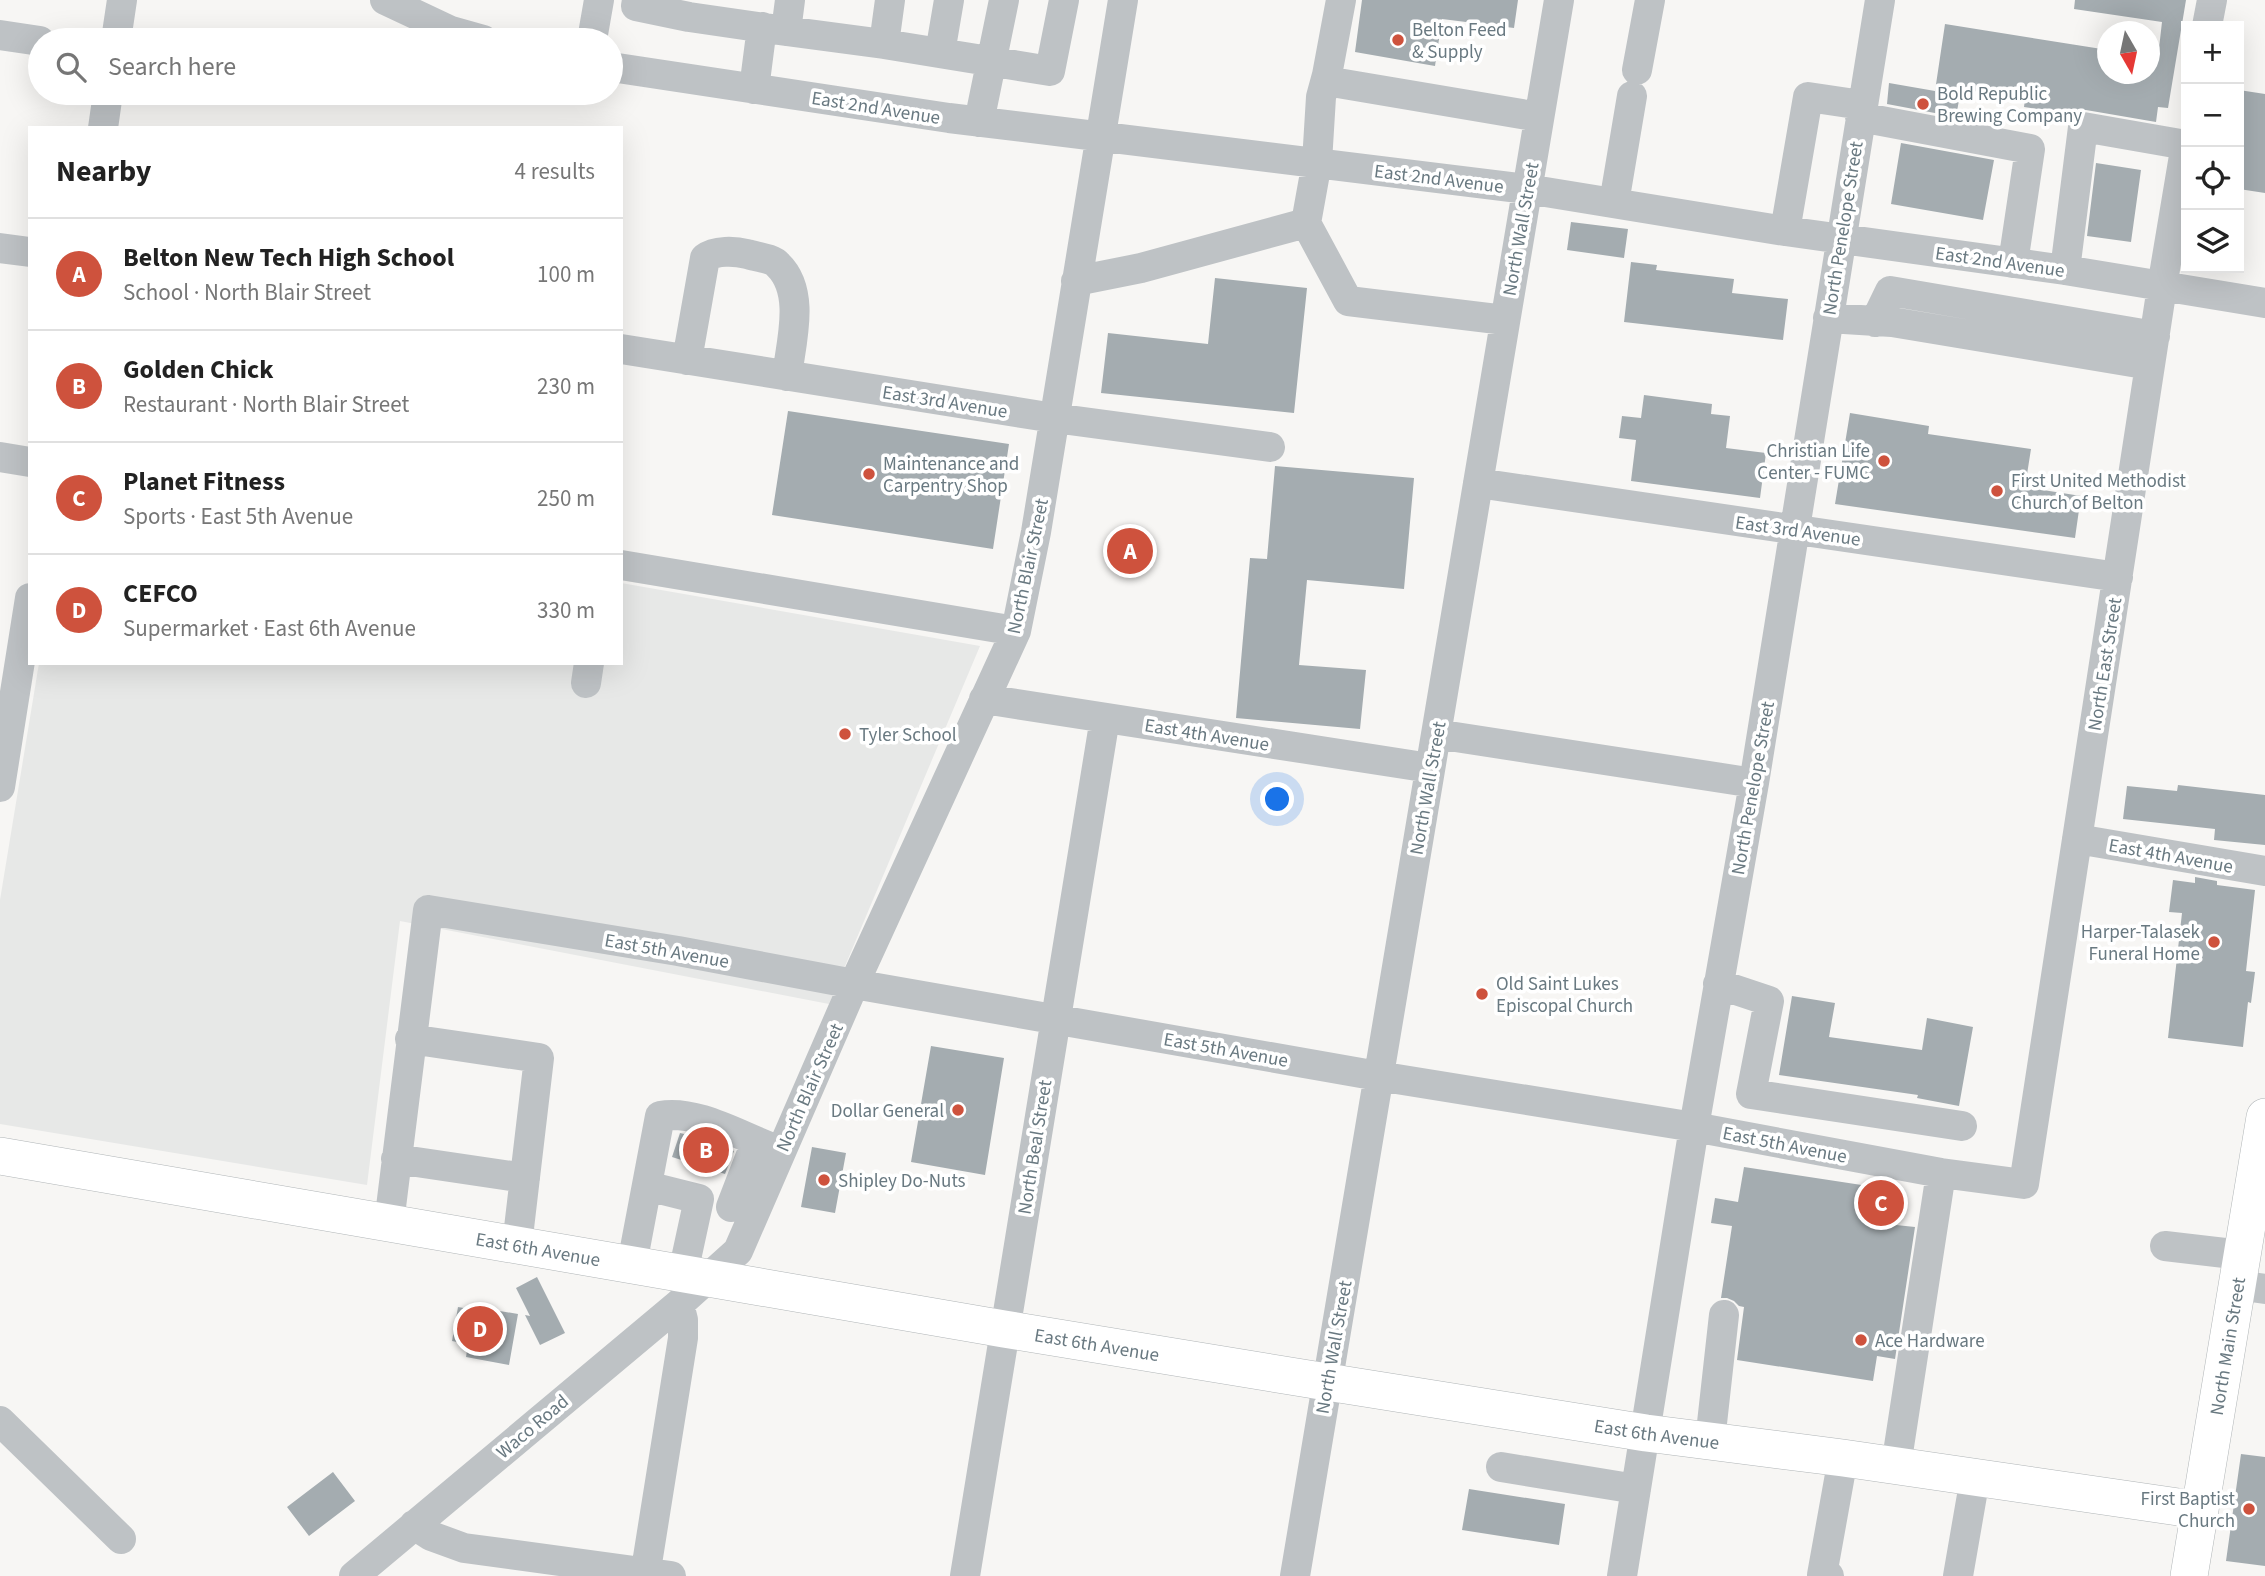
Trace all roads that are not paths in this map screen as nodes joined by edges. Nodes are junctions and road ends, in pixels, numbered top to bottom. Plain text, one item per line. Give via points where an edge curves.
1 (122, 0) edge
2 (385, 0) edge
3 (598, 0) edge
4 (637, 0) edge
5 (790, 0) edge
6 (890, 0) edge
7 (949, 0) edge
8 (1004, 0) edge
9 (1064, 0) edge
10 (1123, 0) edge
11 (1341, 0) edge
12 (1559, 0) edge
13 (1650, 0) edge
14 (2212, 0) edge
15 (1872, 1) edge
16 (2208, 21) edge
17 (118, 28) edge
18 (446, 28) edge
19 (594, 28) edge
20 (774, 29) junction
21 (0, 35) edge
22 (28, 39) edge
23 (884, 44) junction
24 (940, 53) junction
25 (992, 61) junction
26 (623, 69) edge
27 (1326, 81) junction
28 (754, 89) junction
29 (106, 105) edge
30 (1861, 111) junction
31 (1539, 117) junction
32 (979, 122) junction
33 (103, 126) edge
34 (1100, 135) junction
35 (2181, 144) edge
36 (2186, 147) edge
37 (1317, 162) junction
38 (1527, 189) junction
39 (1614, 203) junction
40 (1306, 223) junction
41 (1785, 231) junction
42 (1841, 239) junction
43 (0, 248) edge
44 (28, 252) edge
45 (2013, 263) junction
46 (2065, 270) junction
47 (1076, 281) junction
48 (2162, 287) junction
49 (2265, 303) edge
50 (1828, 317) junction
51 (1505, 320) junction
52 (1875, 322) junction
53 (2155, 335) junction
54 (623, 349) edge
55 (687, 360) junction
56 (2150, 365) junction
57 (787, 376) junction
58 (1054, 418) junction
59 (1270, 447) dead end
60 (0, 457) edge
61 (28, 462) edge
62 (1478, 483) junction
63 (1794, 530) junction
64 (623, 565) edge
65 (2118, 577) junction
66 (28, 611) edge
67 (1016, 631) junction
68 (984, 699) junction
69 (1105, 718) junction
70 (1436, 734) junction
71 (1430, 768) junction
72 (1754, 783) junction
73 (0, 787) edge
74 (2077, 839) junction
75 (2265, 871) edge
76 (854, 984) junction
77 (1718, 985) junction
78 (1055, 1019) junction
79 (410, 1039) junction
80 (1378, 1076) junction
81 (1847, 1109) junction
82 (2265, 1117) edge
83 (1962, 1126) dead end
84 (1694, 1127) junction
85 (768, 1147) junction
86 (1840, 1155) junction
87 (0, 1156) edge
88 (396, 1159) junction
89 (1941, 1173) junction
90 (525, 1178) junction
91 (2024, 1184) joint
92 (647, 1186) junction
93 (699, 1199) junction
94 (743, 1209) junction
95 (389, 1223) junction
96 (517, 1245) junction
97 (2165, 1246) dead end
98 (632, 1264) junction
99 (2248, 1276) edge
100 (690, 1285) junction
101 (1724, 1315) dead end
102 (1004, 1329) junction
103 (1327, 1382) junction
104 (0, 1421) edge
105 (1646, 1433) junction
106 (1710, 1441) junction
107 (1843, 1458) junction
108 (1896, 1466) junction
109 (1502, 1467) dead end
110 (1975, 1478) junction
111 (1636, 1489) junction
112 (2199, 1510) junction
113 (414, 1524) junction
114 (121, 1539) dead end
115 (654, 1575) edge
116 (354, 1576) edge
117 (965, 1576) edge
118 (1295, 1576) edge
119 (1622, 1576) edge
120 (1829, 1576) edge
121 (1958, 1576) edge
122 (2189, 1576) edge

1 - 17 street
2 - 18 street
3 - 19 street
4 - 20 street via 636,6
5 - 20 street
6 - 23 street
7 - 24 street
8 - 25 street
9 - 25 street via 1050,71
10 - 34 street, North Blair Street
11 - 27 street
12 - 31 street, North Wall Street
13 - 39 street
14 - 16 street
15 - 30 street, North Penelope Street
20 - 23 street
20 - 28 street
21 - 22 street
23 - 24 street
24 - 25 street
25 - 32 street
26 - 28 street, East 2nd Avenue
27 - 31 street
27 - 37 street
28 - 32 street, East 2nd Avenue
29 - 33 street
30 - 41 street via 1808,97
30 - 42 street, North Penelope Street
30 - 45 street via 2030,149
31 - 38 street, North Wall Street
32 - 34 street, East 2nd Avenue
34 - 37 street, East 2nd Avenue
34 - 47 street, North Blair Street
35 - 46 street via 2083,127
36 - 48 street, North East Street
37 - 38 street, East 2nd Avenue
37 - 40 street
38 - 39 street, East 2nd Avenue
38 - 51 street, North Wall Street
39 - 41 street, East 2nd Avenue
40 - 47 street
40 - 51 street via 1348,301
41 - 42 street, East 2nd Avenue
42 - 45 street, East 2nd Avenue
42 - 50 street, North Penelope Street
43 - 44 street
45 - 46 street, East 2nd Avenue
46 - 48 street, East 2nd Avenue
47 - 58 street, North Blair Street
48 - 49 street, East 2nd Avenue
48 - 53 street, North East Street
50 - 52 street
50 - 63 street, North Penelope Street
51 - 62 street, North Wall Street
52 - 53 street via 1890,291
52 - 56 street
53 - 56 street, North East Street
54 - 55 street, East 3rd Avenue
55 - 57 street, East 3rd Avenue
55 - 57 street via 705,258 711,253 740,252 776,263 791,282 794,306
56 - 65 street, North East Street
57 - 58 street, East 3rd Avenue
58 - 59 street, East 3rd Avenue
58 - 67 street, North Blair Street
60 - 61 street
62 - 63 street, East 3rd Avenue
62 - 70 street, North Wall Street
63 - 65 street, East 3rd Avenue
63 - 72 street, North Penelope Street
64 - 67 street
65 - 74 street, North East Street
66 - 73 street
67 - 68 street, North Blair Street
68 - 69 street, East 4th Avenue
68 - 76 street, North Blair Street
69 - 71 street, East 4th Avenue
69 - 78 street, North Beal Street
70 - 71 street, North Wall Street
70 - 72 street
71 - 80 street, North Wall Street
72 - 77 street, North Penelope Street
74 - 75 street, East 4th Avenue
74 - 91 street, North East Street
76 - 78 street, East 5th Avenue
76 - 79 street, East 5th Avenue via 428,910
76 - 85 street, North Blair Street
77 - 81 street via 1769,1001 1751,1094
77 - 84 street, North Penelope Street
78 - 80 street, East 5th Avenue
78 - 102 street, North Beal Street
79 - 88 street
79 - 90 street via 539,1058
80 - 84 street, East 5th Avenue
80 - 103 street, North Wall Street
81 - 83 street
81 - 86 street
82 - 99 main road, North Main Street
84 - 86 street, East 5th Avenue
84 - 105 street, North Penelope Street
85 - 92 street via 739,1133 672,1114 660,1115
85 - 94 street, North Blair Street
86 - 89 street, East 5th Avenue
87 - 95 main road, East 6th Avenue
88 - 90 street
88 - 95 street
89 - 91 street, East 5th Avenue
89 - 108 street
90 - 96 street
92 - 93 street
92 - 98 street
93 - 94 street
93 - 100 street
94 - 100 street, North Blair Street via 738,1251
95 - 96 main road, East 6th Avenue
96 - 98 main road, East 6th Avenue
97 - 99 street
98 - 100 main road, East 6th Avenue
99 - 112 main road, North Main Street
100 - 102 main road, East 6th Avenue
100 - 113 street, Waco Road
100 - 115 street
101 - 106 street
102 - 103 main road, East 6th Avenue
102 - 117 street, North Beal Street
103 - 105 main road, East 6th Avenue
103 - 118 street, North Wall Street
104 - 114 street
105 - 106 main road, East 6th Avenue
105 - 111 street, North Penelope Street
106 - 107 main road, East 6th Avenue
107 - 108 main road, East 6th Avenue
107 - 120 street via 1822,1575
108 - 110 main road, East 6th Avenue
109 - 111 street
110 - 112 main road, East 6th Avenue
110 - 121 street
111 - 119 street, North Penelope Street
112 - 122 main road, North Main Street
113 - 115 street via 464,1548
113 - 116 street, Waco Road

